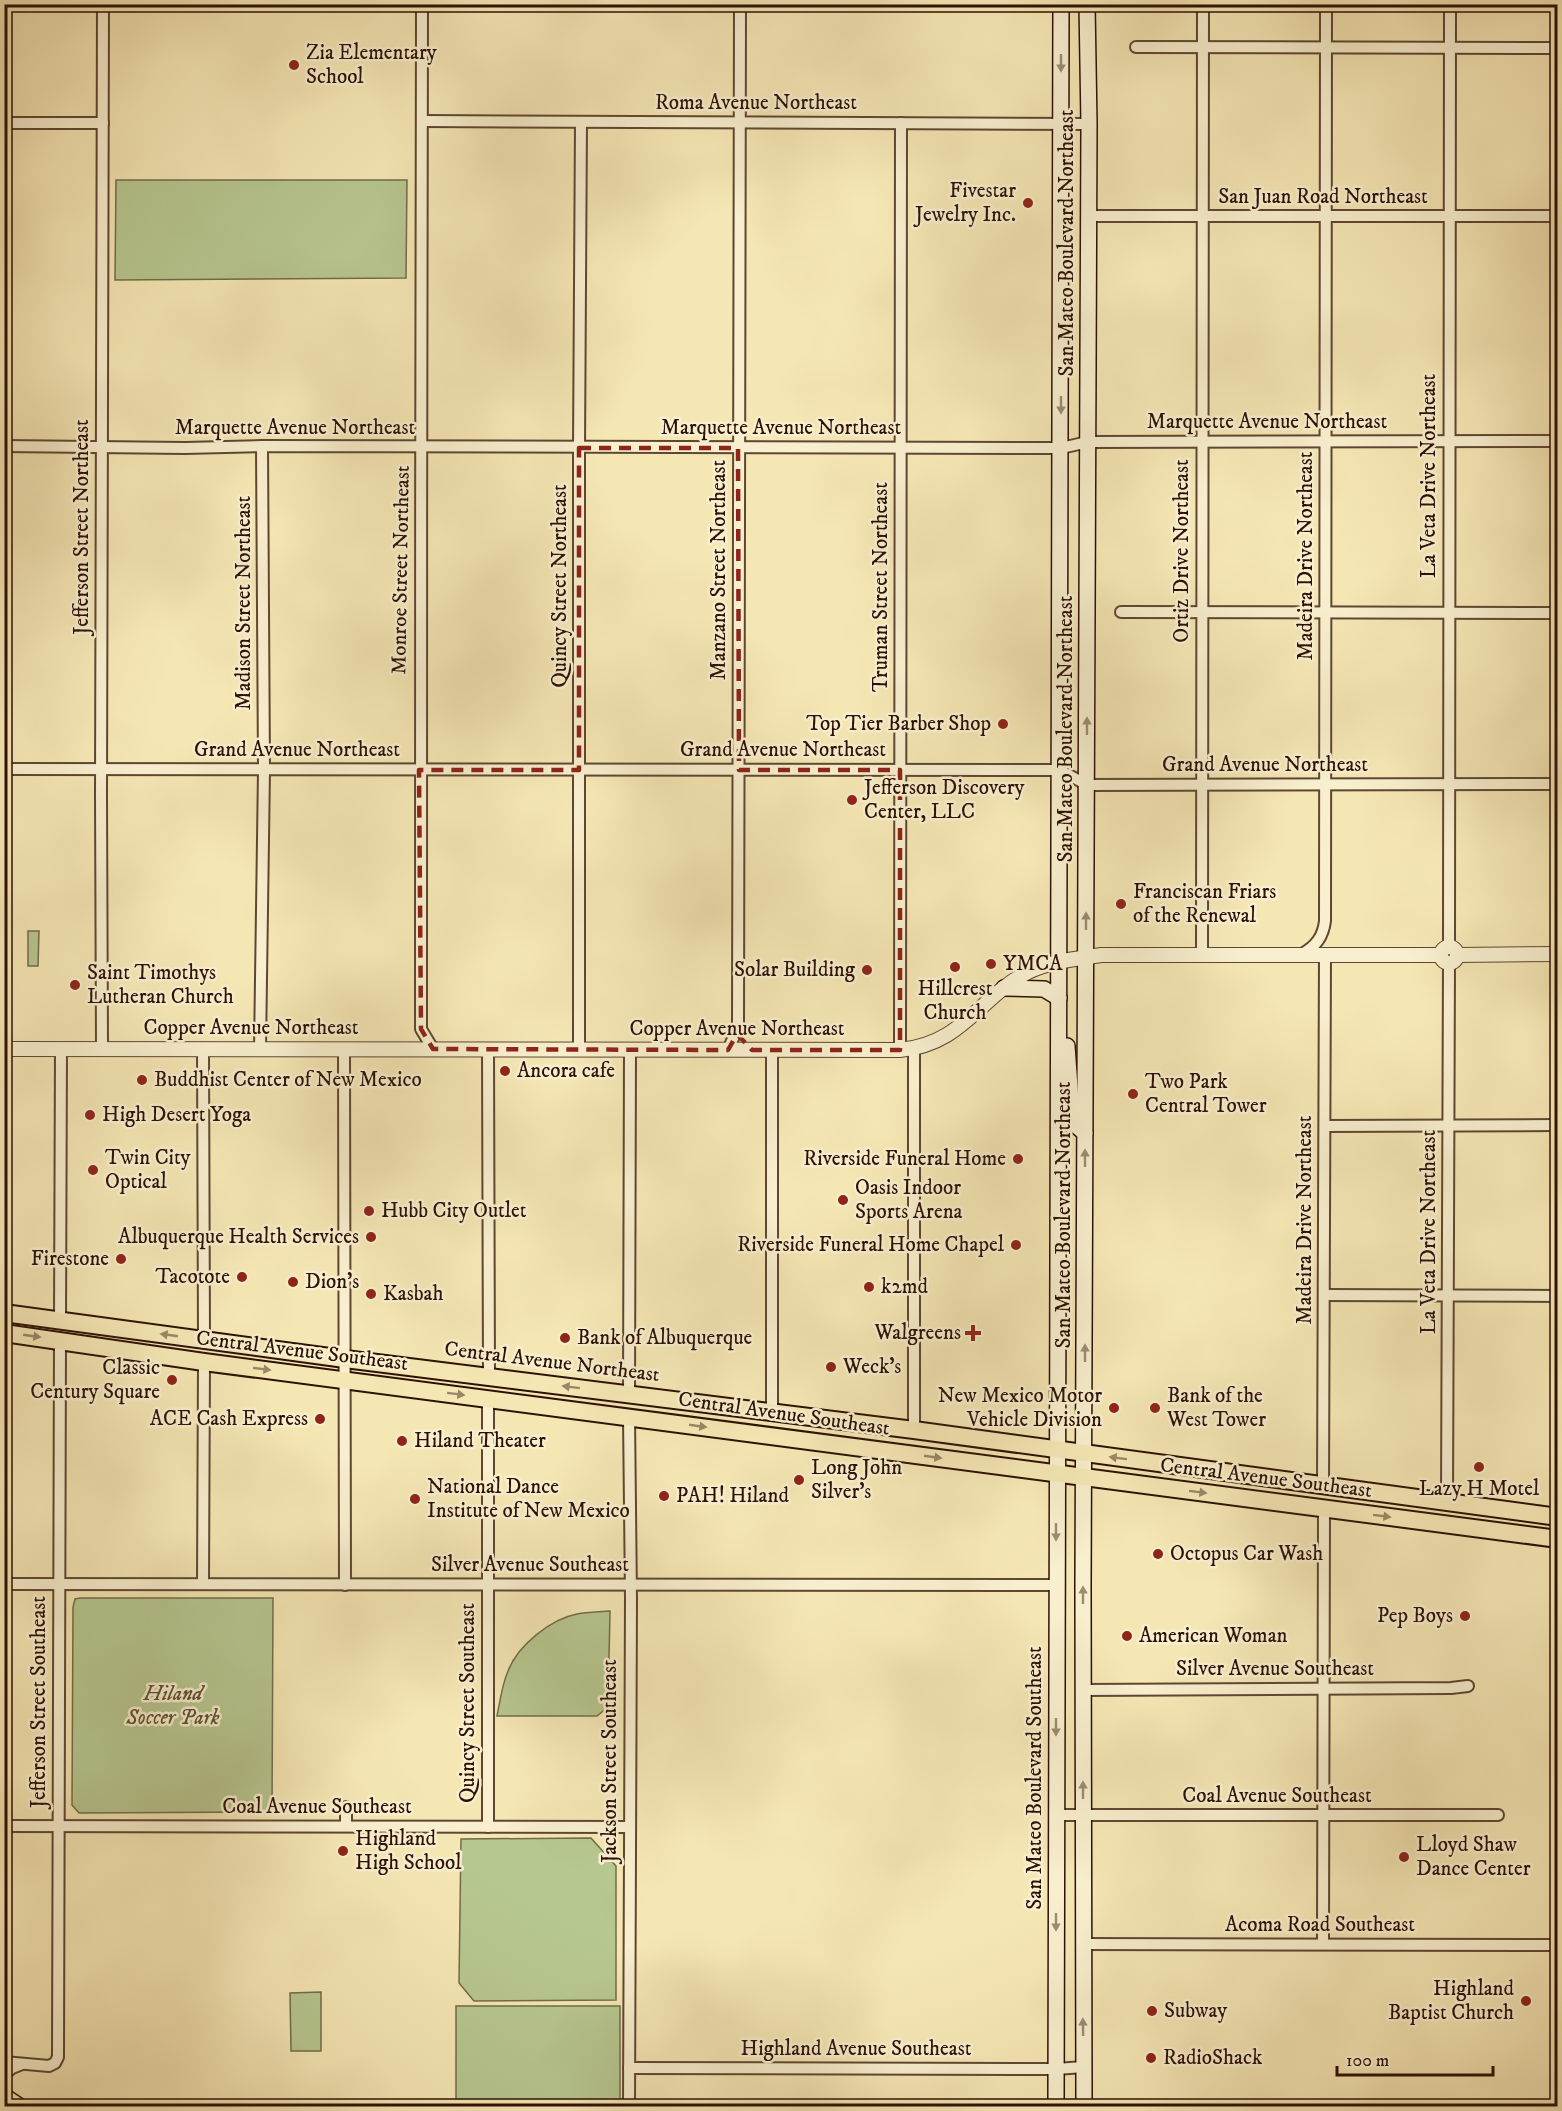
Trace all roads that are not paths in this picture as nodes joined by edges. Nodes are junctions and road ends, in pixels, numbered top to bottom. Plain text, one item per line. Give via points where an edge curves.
1 (103, 4) edge
2 (422, 4) edge
3 (740, 4) edge
4 (1061, 4) edge
5 (1087, 4) edge
6 (1203, 4) edge
7 (1326, 4) edge
8 (1450, 4) edge
9 (1136, 47) dead end
10 (1203, 47) junction
11 (1326, 48) junction
12 (1450, 48) junction
13 (1557, 48) edge
14 (422, 121) junction
15 (581, 122) junction
16 (4, 123) edge
17 (103, 123) junction
18 (740, 123) junction
19 (901, 123) junction
20 (1061, 124) junction
21 (1089, 124) junction
22 (1088, 216) junction
23 (1202, 216) junction
24 (1326, 216) junction
25 (1557, 216) edge
26 (1449, 217) junction
27 (1449, 441) junction
28 (1557, 441) edge
29 (1088, 442) junction
30 (1202, 442) junction
31 (1326, 442) junction
32 (4, 446) edge
33 (262, 446) junction
34 (102, 447) junction
35 (422, 447) junction
36 (579, 448) junction
37 (738, 448) junction
38 (900, 448) junction
39 (1061, 448) junction
40 (1121, 612) dead end
41 (1449, 612) junction
42 (1202, 613) junction
43 (1326, 613) junction
44 (1557, 613) edge
45 (4, 769) edge
46 (101, 769) junction
47 (264, 770) junction
48 (419, 770) junction
49 (579, 770) junction
50 (739, 770) junction
51 (900, 770) junction
52 (1060, 770) junction
53 (1449, 784) junction
54 (1557, 784) edge
55 (1087, 785) junction
56 (1202, 785) junction
57 (1326, 785) junction
58 (1202, 954) junction
59 (1302, 954) junction
60 (1324, 954) junction
61 (1557, 954) edge
62 (1449, 955) junction
63 (1086, 957) junction
64 (1059, 962) junction
65 (1004, 988) junction
66 (1059, 998) junction
67 (738, 1028) junction
68 (421, 1029) junction
69 (1059, 1034) junction
70 (4, 1049) edge
71 (61, 1049) junction
72 (102, 1049) junction
73 (203, 1049) junction
74 (260, 1049) junction
75 (404, 1049) junction
76 (433, 1049) junction
77 (344, 1050) junction
78 (488, 1050) junction
79 (579, 1050) junction
80 (630, 1050) junction
81 (728, 1050) junction
82 (752, 1050) junction
83 (772, 1050) junction
84 (907, 1050) junction
85 (1448, 1125) junction
86 (1557, 1125) edge
87 (1324, 1126) junction
88 (1085, 1133) junction
89 (1324, 1295) junction
90 (1449, 1296) junction
91 (1557, 1296) edge
92 (4, 1313) edge
93 (60, 1320) junction
94 (4, 1333) edge
95 (60, 1340) junction
96 (204, 1340) junction
97 (345, 1359) junction
98 (204, 1362) junction
99 (489, 1377) junction
100 (345, 1380) junction
101 (629, 1395) junction
102 (488, 1398) junction
103 (772, 1412) junction
104 (629, 1416) junction
105 (914, 1430) junction
106 (1056, 1450) junction
107 (1084, 1454) junction
108 (1056, 1474) junction
109 (1084, 1477) junction
110 (1323, 1485) junction
111 (1447, 1502) junction
112 (1324, 1508) junction
113 (1557, 1517) edge
114 (1557, 1539) edge
115 (4, 1584) edge
116 (58, 1584) junction
117 (203, 1584) junction
118 (631, 1584) junction
119 (345, 1585) junction
120 (487, 1585) junction
121 (1056, 1585) junction
122 (1468, 1686) dead end
123 (1324, 1688) junction
124 (1083, 1690) junction
125 (346, 1807) dead end
126 (1056, 1815) junction
127 (1083, 1815) junction
128 (1324, 1815) junction
129 (1498, 1815) dead end
130 (346, 1825) junction
131 (4, 1826) edge
132 (58, 1826) junction
133 (488, 1827) junction
134 (629, 1827) junction
135 (1082, 1944) junction
136 (1323, 1944) junction
137 (1557, 1946) edge
138 (4, 2062) edge
139 (22, 2064) junction
140 (1083, 2067) junction
141 (629, 2068) junction
142 (1056, 2070) junction
143 (4, 2074) edge
144 (4, 2096) edge
145 (19, 2106) edge
146 (629, 2106) edge
147 (1056, 2106) edge
148 (1084, 2106) edge

1 - 17 street, Jefferson Street Northeast
2 - 14 street, Monroe Street Northeast
3 - 18 street, Manzano Street Northeast
4 -> 20 main road, San Mateo Boulevard Northeast
5 - 21 main road, San Mateo Boulevard Northeast
6 - 10 street, Ortiz Drive Northeast
7 - 11 street, Madeira Drive Northeast
8 - 12 street, La Veta Drive Northeast
9 - 10 street
10 - 11 street
10 - 23 street, Ortiz Drive Northeast
11 - 12 street
11 - 24 street, Madeira Drive Northeast
12 - 13 street
12 - 26 street, La Veta Drive Northeast
14 - 15 street, Roma Avenue Northeast
14 - 35 street, Monroe Street Northeast
15 - 18 street, Roma Avenue Northeast
15 - 36 street, Quincy Street Northeast
16 - 17 street
17 - 34 street, Jefferson Street Northeast
18 - 19 street, Roma Avenue Northeast
18 - 37 street, Manzano Street Northeast
19 - 20 street, Roma Avenue Northeast
19 - 38 street, Truman Street Northeast
20 - 21 street, Roma Avenue Northeast
20 -> 39 main road, San Mateo Boulevard Northeast
21 - 22 main road, San Mateo Boulevard Northeast
22 - 23 street, San Juan Road Northeast
22 - 29 main road, San Mateo Boulevard Northeast
23 - 24 street, San Juan Road Northeast
23 - 30 street, Ortiz Drive Northeast
24 - 26 street, San Juan Road Northeast
24 - 31 street, Madeira Drive Northeast
25 - 26 street, San Juan Road Northeast
26 - 27 street, La Veta Drive Northeast
27 - 28 street, Marquette Avenue Northeast
27 - 31 street, Marquette Avenue Northeast
27 - 41 street, La Veta Drive Northeast
29 - 30 street, Marquette Avenue Northeast
29 - 39 street, Marquette Avenue Northeast
55 -> 29 main road, San Mateo Boulevard Northeast
30 - 31 street, Marquette Avenue Northeast
30 - 42 street, Ortiz Drive Northeast
31 - 43 street, Madeira Drive Northeast
32 - 34 street, Marquette Avenue Northeast
33 - 34 street, Marquette Avenue Northeast
33 - 35 street, Marquette Avenue Northeast
33 - 47 street, Madison Street Northeast
34 - 46 street, Jefferson Street Northeast
35 - 36 street, Marquette Avenue Northeast
35 - 48 street, Monroe Street Northeast
36 - 37 street, Marquette Avenue Northeast
36 - 49 street, Quincy Street Northeast
37 - 38 street, Marquette Avenue Northeast
37 - 50 street, Manzano Street Northeast
38 - 39 street, Marquette Avenue Northeast
38 - 51 street, Truman Street Northeast
39 - 52 main road, San Mateo Boulevard Northeast
40 - 42 street
41 - 43 street
41 - 44 street
41 - 53 street, La Veta Drive Northeast
42 - 43 street
42 - 56 street, Ortiz Drive Northeast
43 - 57 street, Madeira Drive Northeast
45 - 46 street, Grand Avenue Northeast
46 - 47 street, Grand Avenue Northeast
46 - 72 street, Jefferson Street Northeast
47 - 48 street, Grand Avenue Northeast
47 - 74 street, Madison Street Northeast
48 - 49 street, Grand Avenue Northeast
48 - 68 street, Monroe Street Northeast
49 - 50 street, Grand Avenue Northeast
49 - 79 street, Quincy Street Northeast
50 - 51 street, Grand Avenue Northeast
50 - 67 street, Manzano Street Northeast
51 - 52 street, Grand Avenue Northeast
51 - 84 street, Truman Street Northeast
52 - 55 street, Grand Avenue Northeast
52 - 64 main road, San Mateo Boulevard Northeast
53 - 54 street, Grand Avenue Northeast
53 - 57 street, Grand Avenue Northeast
53 - 62 street, La Veta Drive Northeast
55 - 56 street, Grand Avenue Northeast
63 -> 55 main road, San Mateo Boulevard Northeast
56 - 57 street, Grand Avenue Northeast
56 - 58 street, Ortiz Drive Northeast
57 - 59 street, Madeira Drive Northeast via 1325,921 1322,936
58 - 59 street, Copper Avenue Northeast
58 - 63 street, Copper Avenue Northeast
59 - 60 street, Copper Avenue Northeast
60 - 62 street, Copper Avenue Northeast
60 - 87 street, Madeira Drive Northeast
61 - 62 street, Copper Avenue Northeast
62 - 85 street, La Veta Drive Northeast
63 - 64 street, Copper Avenue Northeast
63 - 88 main road, San Mateo Boulevard Northeast
64 - 65 street, Copper Avenue Northeast via 1029,972
64 - 66 main road, San Mateo Boulevard Northeast
65 - 66 main road via 1044,989
65 - 84 street, Copper Avenue Northeast via 955,1031
66 - 69 main road, San Mateo Boulevard Northeast
67 - 81 street, Manzano Street Northeast
67 - 82 street
68 - 75 street
68 - 76 street
69 - 88 main road via 1067,1046 1074,1124
69 - 106 main road, San Mateo Boulevard Northeast
70 - 71 street, Copper Avenue Northeast
71 - 72 street, Copper Avenue Northeast
71 - 93 street
72 - 73 street, Copper Avenue Northeast
73 - 74 street, Copper Avenue Northeast
73 - 96 street
74 - 77 street, Copper Avenue Northeast
75 - 76 street, Copper Avenue Northeast
75 - 77 street, Copper Avenue Northeast
76 - 78 street, Copper Avenue Northeast
77 - 97 street
78 - 79 street, Copper Avenue Northeast
78 - 99 street
79 - 80 street, Copper Avenue Northeast
80 - 81 street, Copper Avenue Northeast
80 - 101 street
81 - 82 street, Copper Avenue Northeast
82 - 83 street, Copper Avenue Northeast
83 - 84 street, Copper Avenue Northeast
83 - 103 street
84 - 105 street, Truman Street Northeast
85 - 86 street
85 - 87 street
85 - 90 street, La Veta Drive Northeast
87 - 89 street, Madeira Drive Northeast
107 -> 88 main road, San Mateo Boulevard Northeast
89 - 90 street
89 - 110 street, Madeira Drive Northeast
90 - 91 street
90 - 111 street, La Veta Drive Northeast
92 - 93 main road, Central Avenue Northeast
96 -> 93 main road, Central Avenue Northeast
94 -> 95 main road, Central Avenue Southeast
95 - 98 main road, Central Avenue Southeast
95 - 116 street, Jefferson Street Southeast
96 - 97 main road, Central Avenue Northeast
97 - 99 main road, Central Avenue Northeast
97 - 100 street
98 -> 100 main road, Central Avenue Southeast
98 - 117 street
101 -> 99 main road, Central Avenue Northeast
100 -> 102 main road, Central Avenue Southeast
100 - 119 street
101 - 103 main road, Central Avenue Northeast
102 - 104 main road, Central Avenue Southeast
102 - 120 street, Quincy Street Southeast
103 - 105 main road, Central Avenue Northeast
104 -> 108 main road, Central Avenue Southeast
104 - 118 street, Jackson Street Southeast
105 - 106 main road, Central Avenue Northeast
106 - 107 main road, Central Avenue Northeast
106 - 108 main road, San Mateo Boulevard Southeast
107 - 109 main road
110 -> 107 main road, Central Avenue Northeast
108 - 109 main road, Central Avenue Southeast
108 -> 121 main road, San Mateo Boulevard Southeast
109 -> 112 main road, Central Avenue Southeast
124 -> 109 main road
110 - 111 main road, Central Avenue Northeast
111 - 113 main road, Central Avenue Northeast
112 -> 114 main road, Central Avenue Southeast
112 - 123 street
115 - 116 street, Silver Avenue Southeast
116 - 117 street, Silver Avenue Southeast
116 - 132 street, Jefferson Street Southeast
117 - 119 street, Silver Avenue Southeast
118 - 120 street, Silver Avenue Southeast
118 - 121 street, Silver Avenue Southeast
118 - 134 street, Jackson Street Southeast
119 - 120 street, Silver Avenue Southeast
120 - 133 street, Quincy Street Southeast
121 -> 126 main road, San Mateo Boulevard Southeast
122 - 123 street, Silver Avenue Southeast
123 - 124 street, Silver Avenue Southeast
123 - 128 street
127 -> 124 main road
125 - 130 street
126 - 127 street, Coal Avenue Southeast
126 -> 142 main road, San Mateo Boulevard Southeast
127 - 128 street, Coal Avenue Southeast
127 - 135 main road
128 - 129 street, Coal Avenue Southeast
128 - 136 street
130 - 132 street, Coal Avenue Southeast
130 - 133 street, Coal Avenue Southeast
131 - 132 street, Coal Avenue Southeast
132 - 139 street, Jefferson Street Southeast via 58,2057 49,2066
133 - 134 street, Coal Avenue Southeast
134 - 141 street, Jackson Street Southeast
135 - 136 street, Acoma Road Southeast
140 -> 135 main road
136 - 137 street, Acoma Road Southeast
138 - 139 street
139 - 143 street
140 - 142 street, Highland Avenue Southeast
140 - 148 main road
141 - 142 street, Highland Avenue Southeast
141 - 146 street, Jackson Street Southeast
142 - 147 main road, San Mateo Boulevard Southeast
144 - 145 main road

